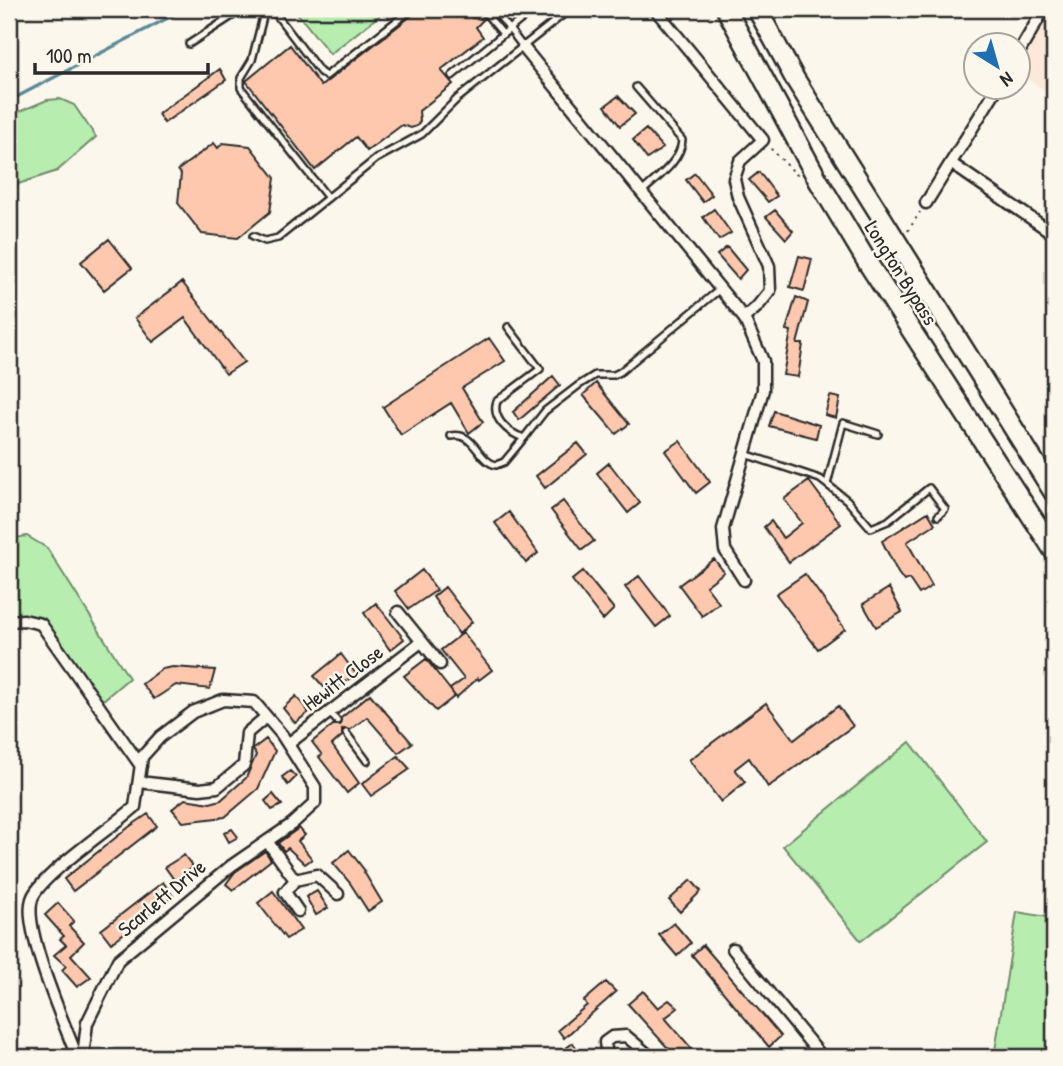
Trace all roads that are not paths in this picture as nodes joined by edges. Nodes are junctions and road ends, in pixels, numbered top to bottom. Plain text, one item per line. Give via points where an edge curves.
1 (243, 9) edge
2 (265, 9) edge
3 (272, 9) edge
4 (412, 9) edge
5 (482, 9) edge
6 (494, 9) edge
7 (534, 9) edge
8 (570, 9) edge
9 (654, 9) edge
10 (726, 9) edge
11 (757, 9) edge
12 (1044, 9) edge
13 (509, 29) junction
14 (1030, 32) edge
15 (503, 34) junction
16 (189, 44) dead end
17 (523, 47) junction
18 (452, 76) dead end
19 (636, 87) dead end
20 (989, 102) edge
21 (952, 164) junction
22 (642, 192) junction
23 (328, 198) junction
24 (926, 203) road end
25 (1054, 234) edge
26 (253, 236) dead end
27 (720, 289) junction
28 (744, 318) junction
29 (508, 327) dead end
30 (878, 434) dead end
31 (452, 436) dead end
32 (524, 438) junction
33 (745, 454) junction
34 (827, 484) junction
35 (1054, 493) edge
36 (937, 516) dead end
37 (1054, 551) edge
38 (744, 580) dead end
39 (398, 612) dead end
40 (9, 621) edge
41 (421, 642) junction
42 (440, 664) dead end
43 (329, 712) junction
44 (266, 717) junction
45 (337, 722) dead end
46 (346, 733) dead end
47 (288, 744) junction
48 (367, 761) dead end
49 (141, 766) junction
50 (139, 782) junction
51 (267, 841) junction
52 (295, 880) junction
53 (338, 894) dead end
54 (298, 911) dead end
55 (733, 949) dead end
56 (77, 1057) edge
57 (83, 1057) edge
58 (607, 1057) edge
59 (651, 1057) edge
60 (822, 1057) edge

1 - 16 lane
2 - 23 lane via 241,88
3 - 4 lane via 326,76
5 - 15 lane
6 - 13 lane
7 - 13 lane
8 - 17 lane
9 - 28 street via 763,140 740,161 734,179 769,266 770,291
10 - 37 highway, Longton Bypass via 818,180 895,309
11 - 35 highway, Longton Bypass via 795,79
12 - 14 street
13 - 15 lane
13 - 17 lane
15 - 18 lane
17 - 22 street
17 - 23 lane via 457,99 422,134 376,159
19 - 22 lane via 682,140 676,159
20 - 21 street
21 - 24 street
21 - 25 street
22 - 27 street
23 - 26 lane via 278,239 265,241
27 - 28 street
27 - 32 lane via 620,372 595,375 579,385 545,411
28 - 33 street via 763,361 763,390
29 - 32 lane via 540,369 495,406 508,429
30 - 34 lane via 843,423
31 - 32 lane via 466,437 496,465
33 - 34 lane
33 - 38 street via 723,529 725,550
34 - 36 lane via 871,528 888,521 929,488 945,509
39 - 41 street
40 - 49 street via 41,624
41 - 42 street
41 - 43 street, Hewitt Close
43 - 45 lane
43 - 47 street, Hewitt Close
44 - 47 street
44 - 49 street via 254,702 223,699 193,712 160,737 142,757
44 - 50 street via 247,733 244,765 217,787
46 - 48 lane
47 - 51 street, Scarlett Drive via 315,787 315,803
49 - 50 street
50 - 56 street via 135,807 45,881 32,898 30,921
51 - 52 street
51 - 57 street, Scarlett Drive via 118,960 87,1023
52 - 53 street via 317,875
52 - 54 street via 285,892
55 - 60 street
58 - 59 street via 605,1042 626,1036

